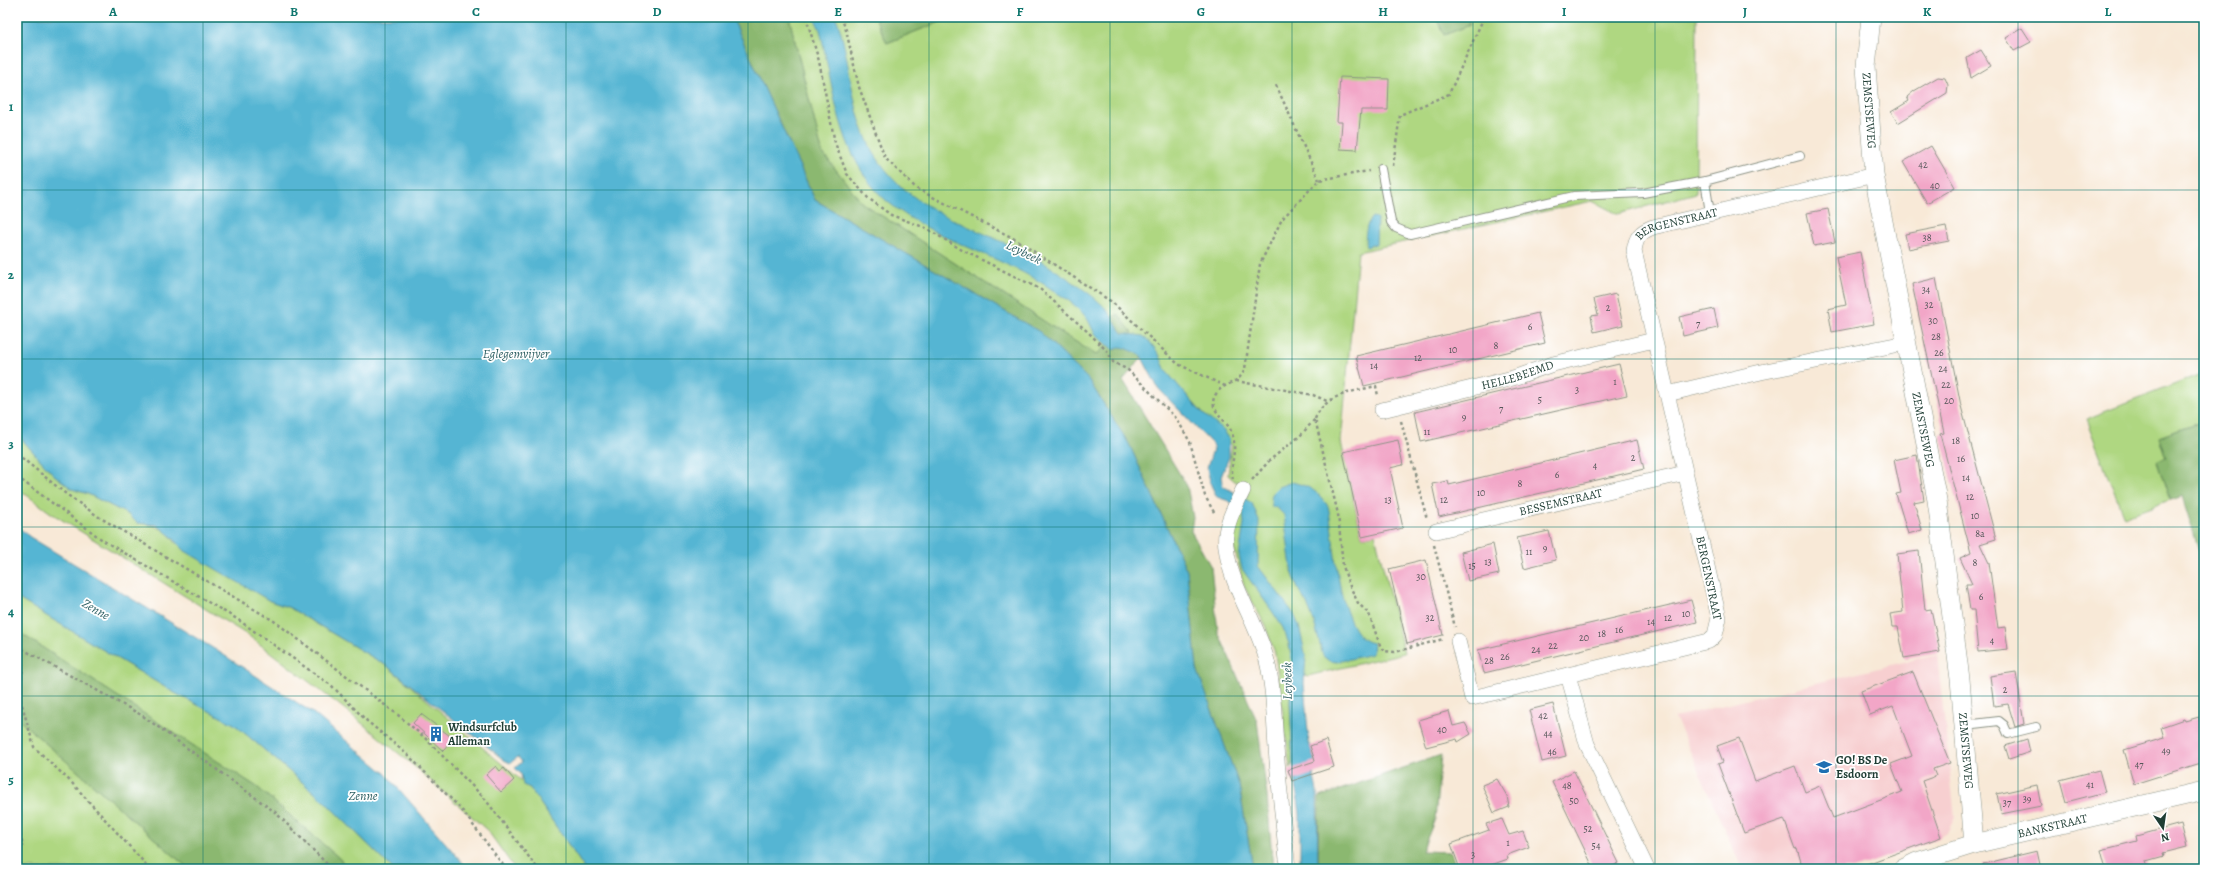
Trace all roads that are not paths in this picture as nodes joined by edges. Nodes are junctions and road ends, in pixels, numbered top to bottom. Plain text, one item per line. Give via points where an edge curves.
1 (1871, 17) edge
2 (1800, 156) dead end
3 (1381, 169) road end
4 (1874, 175) junction
5 (1705, 181) junction
6 (1710, 214) junction
7 (1654, 340) junction
8 (1905, 342) junction
9 (1667, 394) junction
10 (1382, 410) road end
11 (1685, 473) junction
12 (1243, 490) road end
13 (1436, 531) dead end
14 (1458, 641) road end
15 (1568, 675) junction
16 (1965, 725) junction
17 (2036, 727) dead end
18 (2204, 791) edge
19 (1974, 844) junction
20 (1288, 869) edge
21 (1647, 869) edge
22 (1903, 869) edge

1 - 4 street, ZEMSTSEWEG via 1866,67
2 - 5 lane
3 - 5 lane via 1391,222 1396,228 1410,234 1574,196 1644,193
4 - 6 street, BERGENSTRAAT
4 - 8 street, ZEMSTSEWEG
5 - 6 lane
6 - 7 street, BERGENSTRAAT via 1653,227 1642,232 1635,240 1634,251
7 - 9 street, BERGENSTRAAT
7 - 10 street, HELLEBEEMD
8 - 9 street
8 - 16 street, ZEMSTSEWEG via 1938,500
9 - 11 street, BERGENSTRAAT
11 - 13 street, BESSEMSTRAAT
11 - 15 street, BERGENSTRAAT via 1719,618 1715,635 1709,641
12 - 20 street via 1226,531 1226,546 1230,569 1241,601 1260,638 1267,662
14 - 15 street, BERGENSTRAAT via 1472,698
15 - 21 street via 1587,744
16 - 17 lane via 1999,721 2008,734
16 - 19 street, ZEMSTSEWEG
18 - 19 street, BANKSTRAAT
19 - 22 street, BANKSTRAAT

